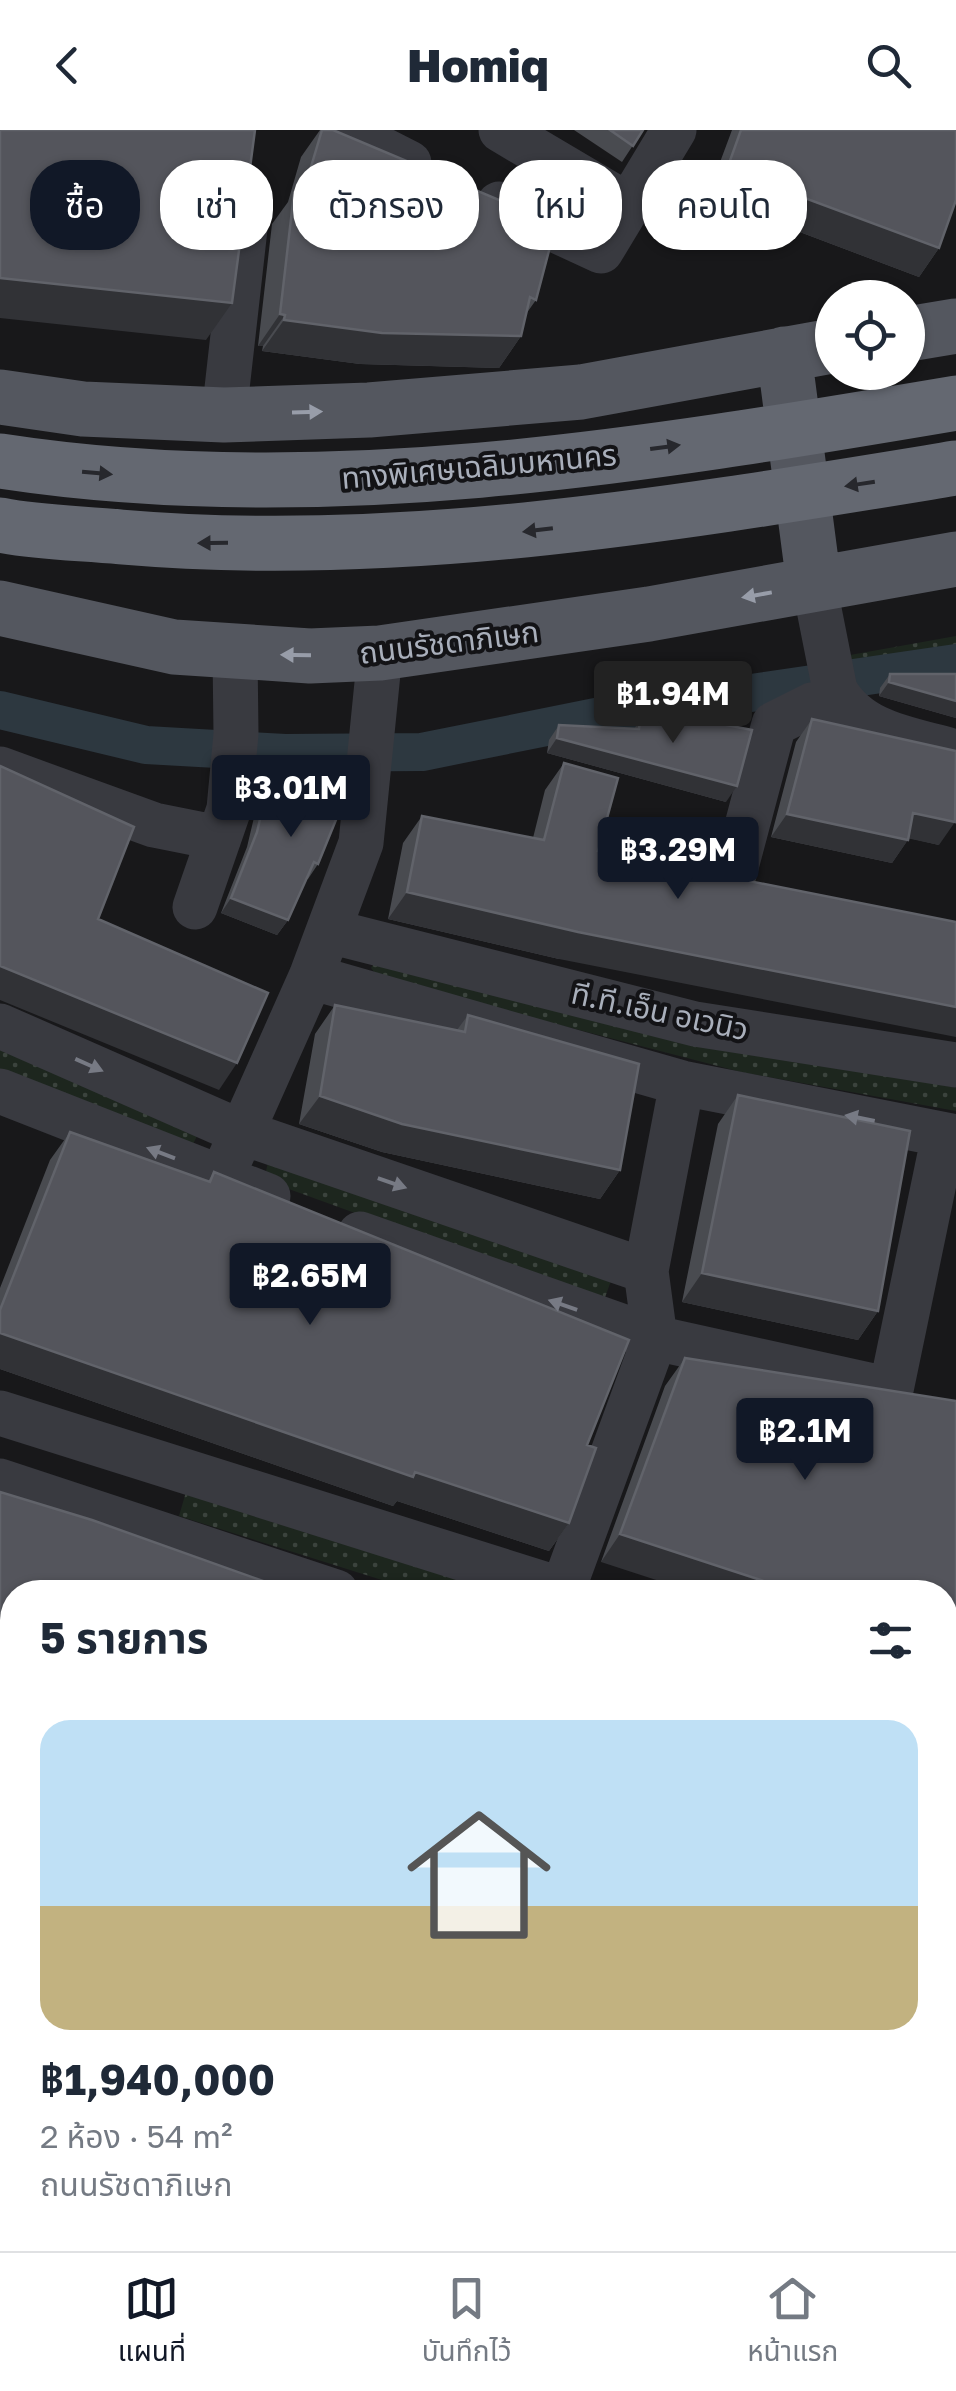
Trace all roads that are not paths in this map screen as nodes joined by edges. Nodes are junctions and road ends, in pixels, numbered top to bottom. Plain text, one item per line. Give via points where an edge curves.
1 (344, 130) edge
2 (502, 130) edge
3 (674, 130) edge
4 (628, 205) junction
5 (243, 250) edge
6 (956, 326) edge
7 (925, 331) edge
8 (808, 350) edge
9 (0, 397) edge
10 (956, 403) edge
11 (224, 415) junction
12 (0, 461) edge
13 (956, 468) edge
14 (0, 526) edge
15 (956, 559) edge
16 (814, 584) junction
17 (0, 608) edge
18 (380, 653) junction
19 (235, 654) junction
20 (835, 684) junction
21 (956, 752) edge
22 (0, 769) edge
23 (224, 824) junction
24 (732, 882) edge
25 (195, 906) dead end
26 (348, 936) junction
27 (311, 976) junction
28 (361, 991) junction
29 (0, 1026) edge
30 (956, 1065) edge
31 (682, 1083) junction
32 (0, 1091) edge
33 (240, 1132) junction
34 (950, 1136) edge
35 (222, 1177) junction
36 (646, 1271) junction
37 (655, 1338) junction
38 (891, 1390) junction
39 (940, 1399) edge
40 (0, 1413) edge
41 (160, 1464) junction
42 (0, 1482) edge
43 (142, 1529) junction
44 (299, 1580) edge
45 (526, 1580) edge
46 (568, 1580) edge

1 - 4 street via 601,250
2 - 4 street
3 - 4 street
5 - 11 street
6 - 7 main road
11 -> 8 main road via 582,392
8 - 16 main road
9 - 11 main road
12 -> 10 highway, ทางพิเศษเฉลิมมหานคร, bridge via 189,482 340,480 568,461
13 -> 14 highway, bridge via 528,532 365,542 193,543
15 - 16 main road, ถนนรัชดาภิเษก
16 -> 18 main road, ถนนรัชดาภิเษก
16 - 20 street
17 - 19 main road, ถนนรัชดาภิเษก via 134,640
18 -> 19 main road, ถนนรัชดาภิเษก
18 - 26 street
19 - 23 street via 236,734
20 - 21 street via 866,725
20 - 24 street via 774,724
22 - 23 street via 154,825
23 - 25 street
26 - 27 street
26 - 28 street via 347,977
26 - 30 street, ที.ที.เอ็น อเวนิว via 695,1024
27 - 28 street, ที.ที.เอ็น อเวนิว
27 - 33 street
28 - 31 street, ที.ที.เอ็น อเวนิว
29 -> 33 street
34 -> 31 street, ที.ที.เอ็น อเวนิว
31 - 36 street
35 -> 32 street
33 - 35 street
33 -> 36 street
34 - 38 street, ที.ที.เอ็น อเวนิว
37 -> 35 street via 368,1237
36 - 37 street
37 - 38 street
37 - 46 street
38 - 39 street
40 - 41 street
41 - 43 street
41 - 45 street
42 - 43 street
43 - 44 street

